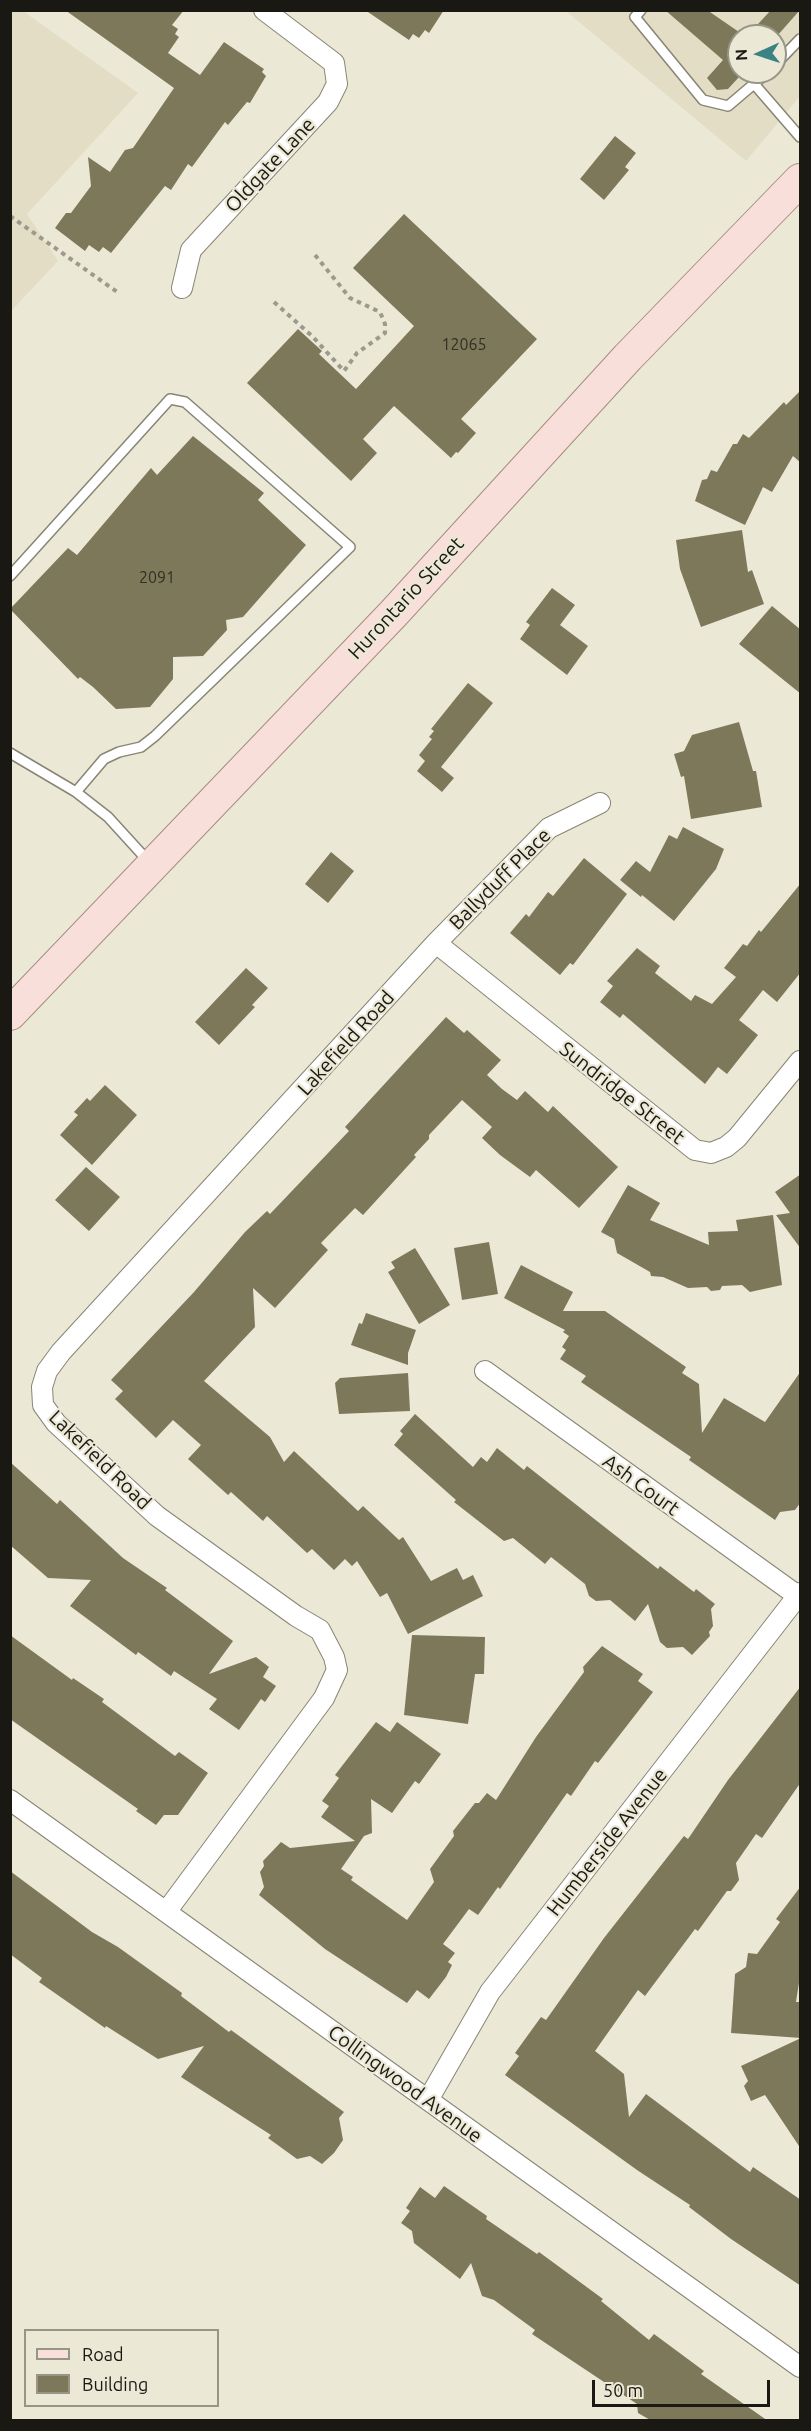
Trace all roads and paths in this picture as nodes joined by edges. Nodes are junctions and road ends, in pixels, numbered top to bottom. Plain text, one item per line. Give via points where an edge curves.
1 (264, 10) edge
2 (641, 10) edge
3 (801, 39) edge
4 (787, 53) edge
5 (755, 85) joint
6 (801, 137) edge
7 (801, 180) edge
8 (10, 216) edge
9 (315, 255) dead end
10 (182, 288) dead end
11 (120, 294) dead end
12 (274, 302) dead end
13 (10, 576) edge
14 (10, 753) edge
15 (76, 792) junction
16 (600, 803) dead end
17 (153, 866) junction
18 (436, 943) junction
19 (10, 1014) edge
20 (801, 1061) edge
21 (485, 1371) dead end
22 (799, 1595) edge
23 (10, 1800) edge
24 (166, 1912) junction
25 (428, 2100) junction
26 (801, 2367) edge

1 - 10 street, Oldgate Lane via 334,63 337,84 328,102 191,250
2 - 5 lane via 635,17 703,100 728,106
3 - 4 lane
5 - 6 lane
7 - 17 main road, Hurontario Street via 628,357 393,614
8 - 11 path
9 - 12 path via 351,298 380,312 386,324 385,333 357,353 344,371
13 - 15 lane via 170,399 185,402 350,547 155,736 141,747 104,759
14 - 15 lane
15 - 17 lane via 108,817
16 - 18 street, Ballyduff Place via 549,828
17 - 19 main road, Hurontario Street
18 - 20 street, Sundridge Street via 695,1150 711,1153 737,1138
18 - 24 street, Lakefield Road via 61,1352 47,1371 42,1387 43,1405 92,1458 191,1542 320,1630 334,1657 337,1670 324,1698
21 - 22 street, Ash Court
22 - 25 street, Humberside Avenue via 490,1992
23 - 24 street, Collingwood Avenue
24 - 25 street, Collingwood Avenue
25 - 26 street, Collingwood Avenue

